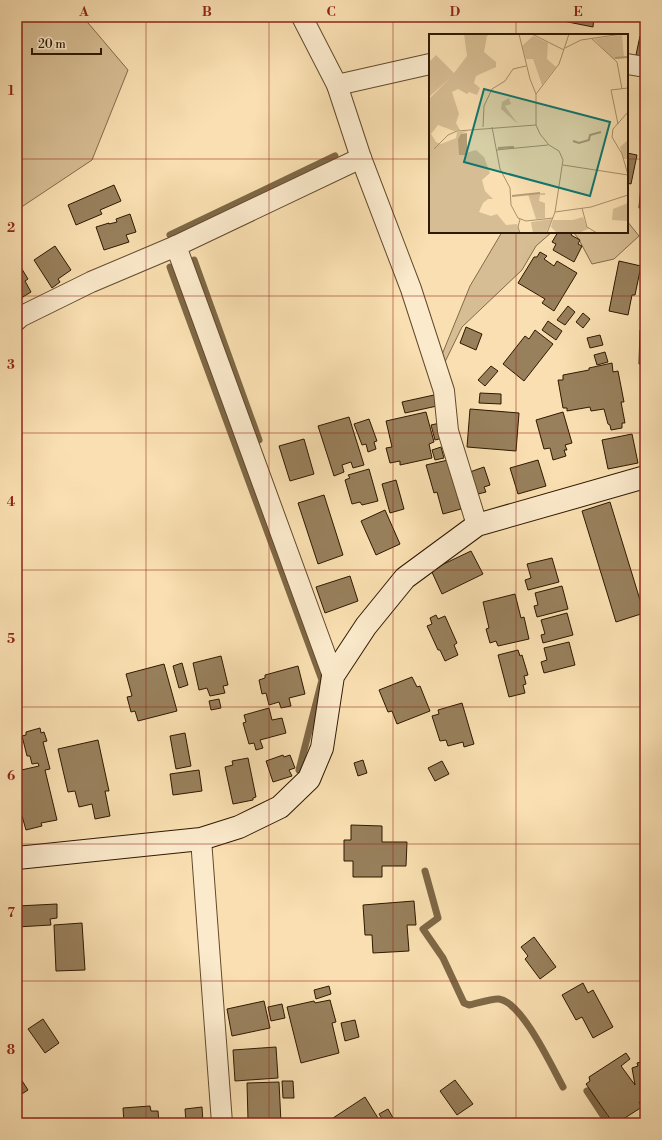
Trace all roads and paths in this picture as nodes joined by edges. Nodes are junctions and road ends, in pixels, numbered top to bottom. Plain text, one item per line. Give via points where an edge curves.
1 (302, 17) edge
2 (429, 64) edge
3 (628, 64) edge
4 (645, 67) edge
5 (337, 85) junction
6 (361, 158) junction
7 (176, 246) junction
8 (17, 320) edge
9 (645, 477) edge
10 (476, 525) junction
11 (333, 676) junction
12 (201, 839) junction
13 (17, 858) edge
14 (222, 1123) edge

1 - 5 street
2 - 5 street
3 - 4 street
5 - 6 street
6 - 7 street
6 - 10 street via 411,289 444,391 448,431
7 - 8 street via 91,282
7 - 11 street
9 - 10 street
10 - 11 street via 405,578 366,626
11 - 12 street via 322,748 309,779 280,807 239,827
12 - 13 street
12 - 14 street

